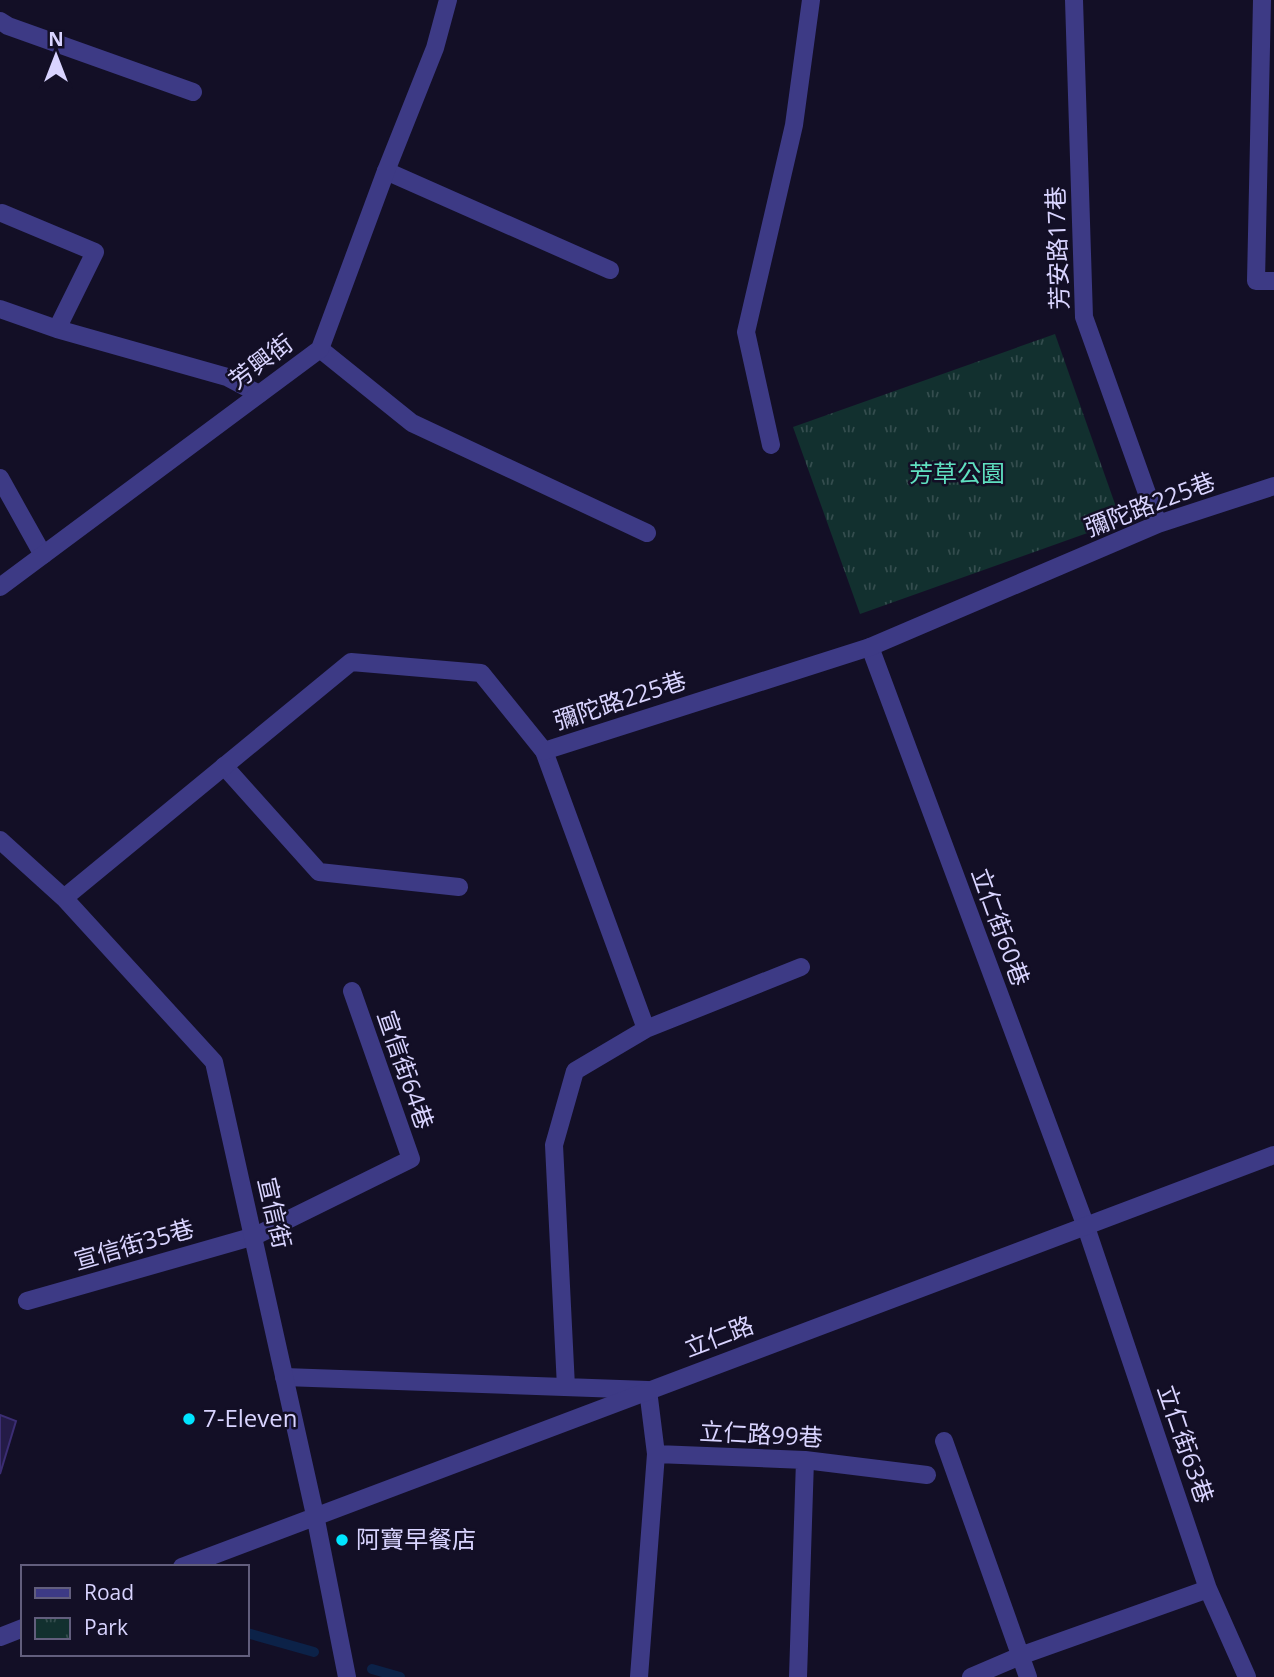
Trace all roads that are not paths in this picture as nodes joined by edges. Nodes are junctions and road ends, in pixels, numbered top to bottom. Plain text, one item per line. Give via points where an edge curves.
1 (448, 0) edge
2 (811, 0) edge
3 (1074, 0) edge
4 (1262, 0) edge
5 (0, 21) edge
6 (193, 92) dead end
7 (386, 171) junction
8 (2, 213) dead end
9 (610, 270) dead end
10 (1274, 281) edge
11 (0, 309) edge
12 (57, 329) junction
13 (320, 349) junction
14 (259, 394) junction
15 (771, 445) dead end
16 (0, 478) edge
17 (1274, 486) edge
18 (1158, 524) junction
19 (647, 533) dead end
20 (43, 555) junction
21 (0, 587) edge
22 (870, 647) junction
23 (544, 751) junction
24 (225, 766) junction
25 (0, 840) edge
26 (458, 887) dead end
27 (64, 898) junction
28 (801, 967) dead end
29 (352, 990) dead end
30 (646, 1029) junction
31 (1274, 1155) edge
32 (1085, 1224) junction
33 (255, 1236) junction
34 (27, 1301) dead end
35 (284, 1377) junction
36 (566, 1387) junction
37 (648, 1390) junction
38 (944, 1441) dead end
39 (656, 1454) junction
40 (805, 1460) junction
41 (927, 1475) dead end
42 (315, 1515) junction
43 (187, 1565) edge
44 (1208, 1589) junction
45 (21, 1629) edge
46 (0, 1637) edge
47 (1020, 1656) junction
48 (347, 1677) edge
49 (639, 1677) edge
50 (798, 1677) edge
51 (971, 1677) edge
52 (1028, 1677) edge
53 (1247, 1677) edge

1 - 7 street, 芳興街 via 435,48
2 - 15 street via 794,125 746,332
3 - 18 street, 芳安路17巷 via 1084,317
4 - 10 street via 1256,281
5 - 6 street
7 - 9 street
7 - 13 street, 芳興街
8 - 12 street via 95,252
11 - 12 street
12 - 14 street via 227,377
13 - 14 street, 芳興街
13 - 19 street via 412,424
14 - 20 street, 芳興街
16 - 20 street
17 - 18 street, 彌陀路225巷
18 - 22 street, 彌陀路225巷
20 - 21 street, 芳興街
22 - 23 street, 彌陀路225巷
22 - 32 street, 立仁街60巷
23 - 24 street, 彌陀路225巷 via 481,673 351,662
23 - 30 street
24 - 26 street via 319,872
24 - 27 street, 彌陀路225巷
25 - 27 street, 宣信街
27 - 33 street, 宣信街 via 214,1062
28 - 30 street
29 - 33 street, 宣信街64巷 via 411,1159
30 - 36 street via 575,1071 554,1145
31 - 32 street, 立仁路
32 - 37 street, 立仁路
32 - 44 street, 立仁街63巷
33 - 34 street, 宣信街35巷
33 - 35 street, 宣信街
35 - 36 street
35 - 42 street, 宣信街
36 - 37 street
37 - 39 street
37 - 42 street, 立仁路
38 - 47 street
39 - 40 street, 立仁路99巷
39 - 49 street
40 - 41 street, 立仁路99巷
40 - 50 street
42 - 43 street, 立仁路
42 - 48 street, 宣信街
44 - 47 street
44 - 53 street, 立仁街63巷
45 - 46 street
47 - 51 street
47 - 52 street

